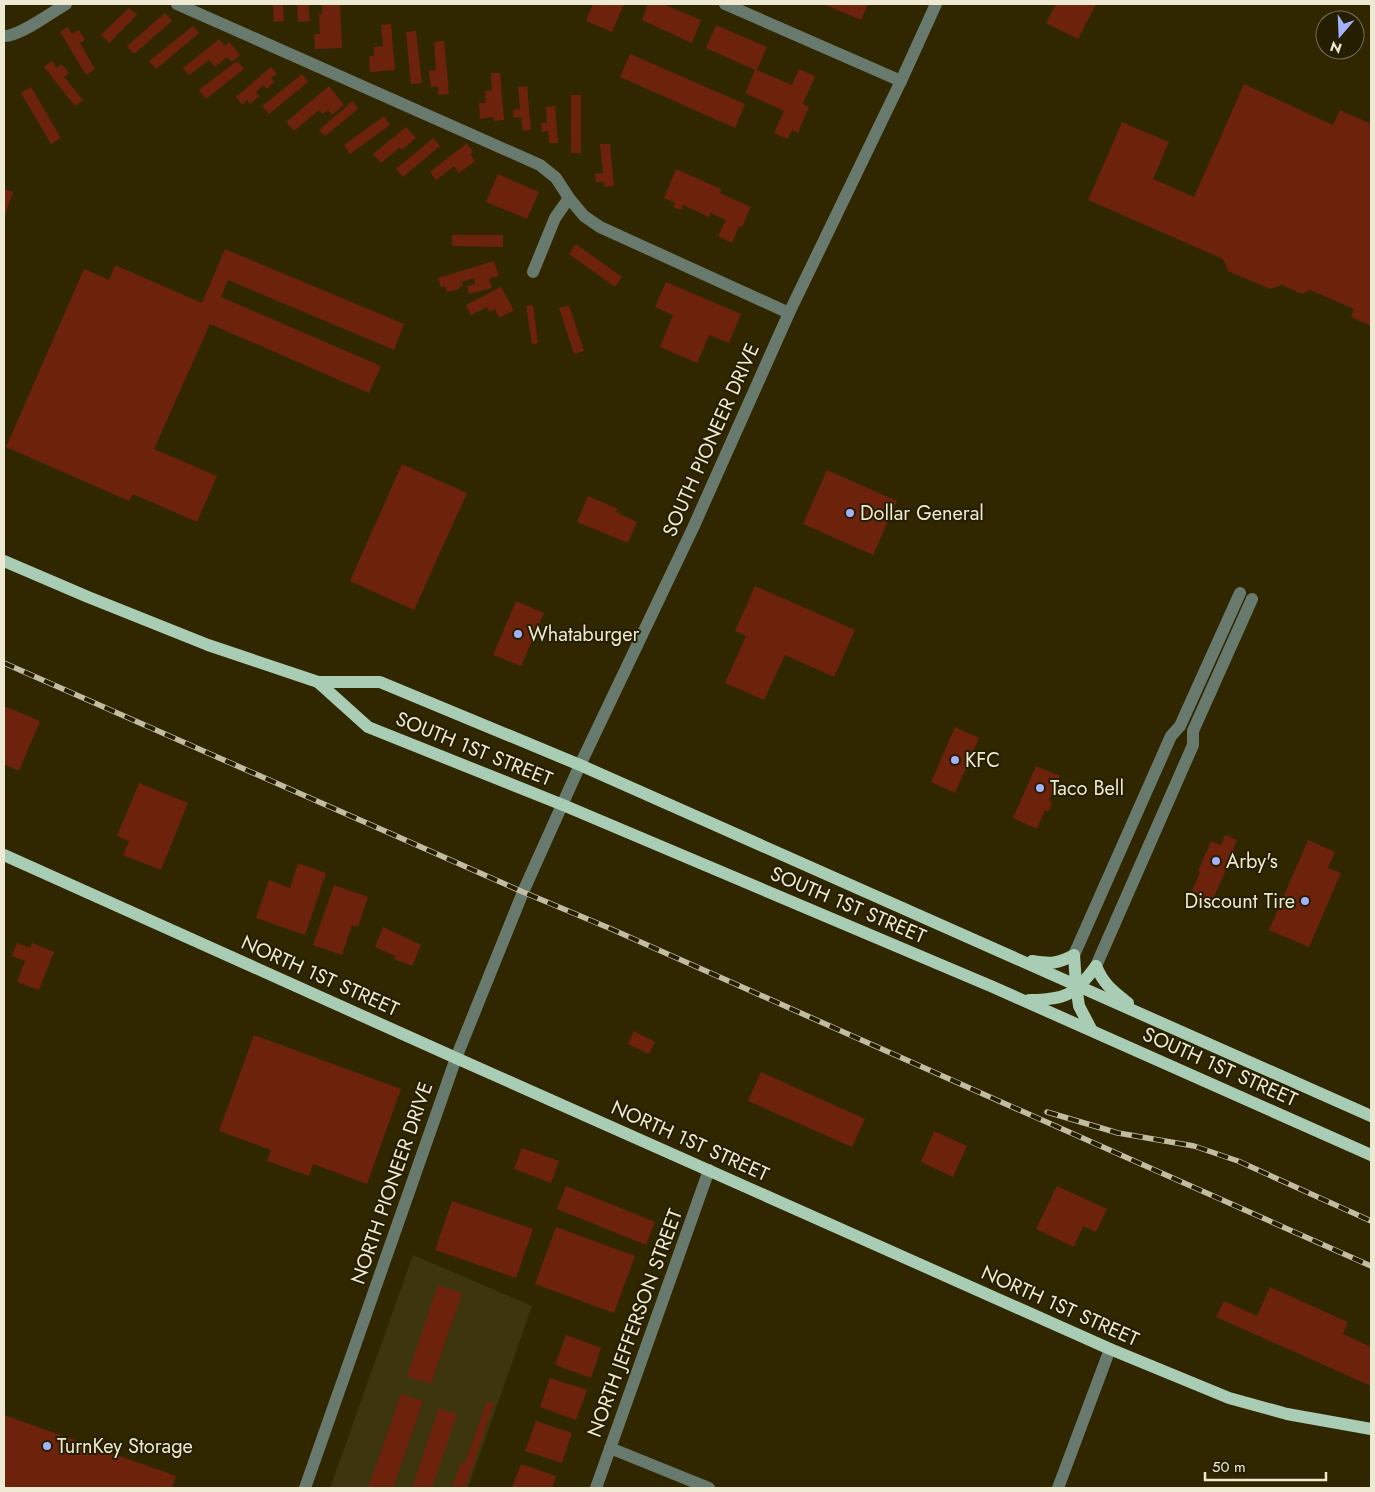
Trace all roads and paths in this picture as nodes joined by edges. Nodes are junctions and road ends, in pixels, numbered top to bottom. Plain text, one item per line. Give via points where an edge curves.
1 (66, 4) edge
2 (177, 4) edge
3 (725, 4) edge
4 (936, 4) edge
5 (4, 36) edge
6 (901, 81) junction
7 (569, 198) junction
8 (533, 272) dead end
9 (789, 313) junction
10 (4, 561) edge
11 (1240, 593) dead end
12 (1252, 599) dead end
13 (318, 682) junction
14 (580, 765) junction
15 (562, 805) junction
16 (4, 855) edge
17 (523, 892) joint
18 (1074, 955) junction
19 (1019, 960) junction
20 (1096, 966) junction
21 (1077, 987) junction
22 (1024, 1000) junction
23 (1144, 1016) junction
24 (1091, 1029) junction
25 (456, 1058) junction
26 (1371, 1116) edge
27 (1371, 1154) edge
28 (709, 1170) junction
29 (1110, 1349) junction
30 (1371, 1430) edge
31 (610, 1448) junction
32 (304, 1488) edge
33 (596, 1488) edge
34 (709, 1488) edge
35 (1058, 1488) edge

1 - 5 street via 30,26
2 - 7 street via 540,165 556,178
3 - 6 street
4 - 6 street, SOUTH PIONEER DRIVE
6 - 9 street, SOUTH PIONEER DRIVE
7 - 8 street via 556,218
7 - 9 street via 584,216 600,227
9 - 14 street, SOUTH PIONEER DRIVE via 693,528
10 - 13 main road, SOUTH 1ST STREET via 208,645
11 - 18 street via 1180,726 1171,736
12 - 20 street via 1192,731 1193,745
13 - 14 main road, SOUTH 1ST STREET via 380,682
13 - 15 main road, SOUTH 1ST STREET via 368,727
14 - 15 street, SOUTH PIONEER DRIVE
14 - 19 main road, SOUTH 1ST STREET
15 - 17 street, SOUTH PIONEER DRIVE
15 - 22 main road, SOUTH 1ST STREET
16 - 25 main road, NORTH 1ST STREET
17 - 25 street, NORTH PIONEER DRIVE
18 - 19 main road via 1060,962
18 - 21 main road
19 - 21 main road, SOUTH 1ST STREET
20 - 21 main road
20 - 23 main road via 1101,979 1111,990
21 - 22 main road via 1065,996 1049,1000
21 - 23 main road, SOUTH 1ST STREET
21 - 24 main road via 1079,1006
22 - 24 main road, SOUTH 1ST STREET
23 - 26 main road, SOUTH 1ST STREET
24 - 27 main road, SOUTH 1ST STREET
25 - 28 main road, NORTH 1ST STREET
25 - 32 street, NORTH PIONEER DRIVE
28 - 29 main road, NORTH 1ST STREET
28 - 31 street, NORTH JEFFERSON STREET
29 - 30 main road, NORTH 1ST STREET via 1229,1398 1287,1414
29 - 35 street
31 - 33 street, NORTH JEFFERSON STREET
31 - 34 street

